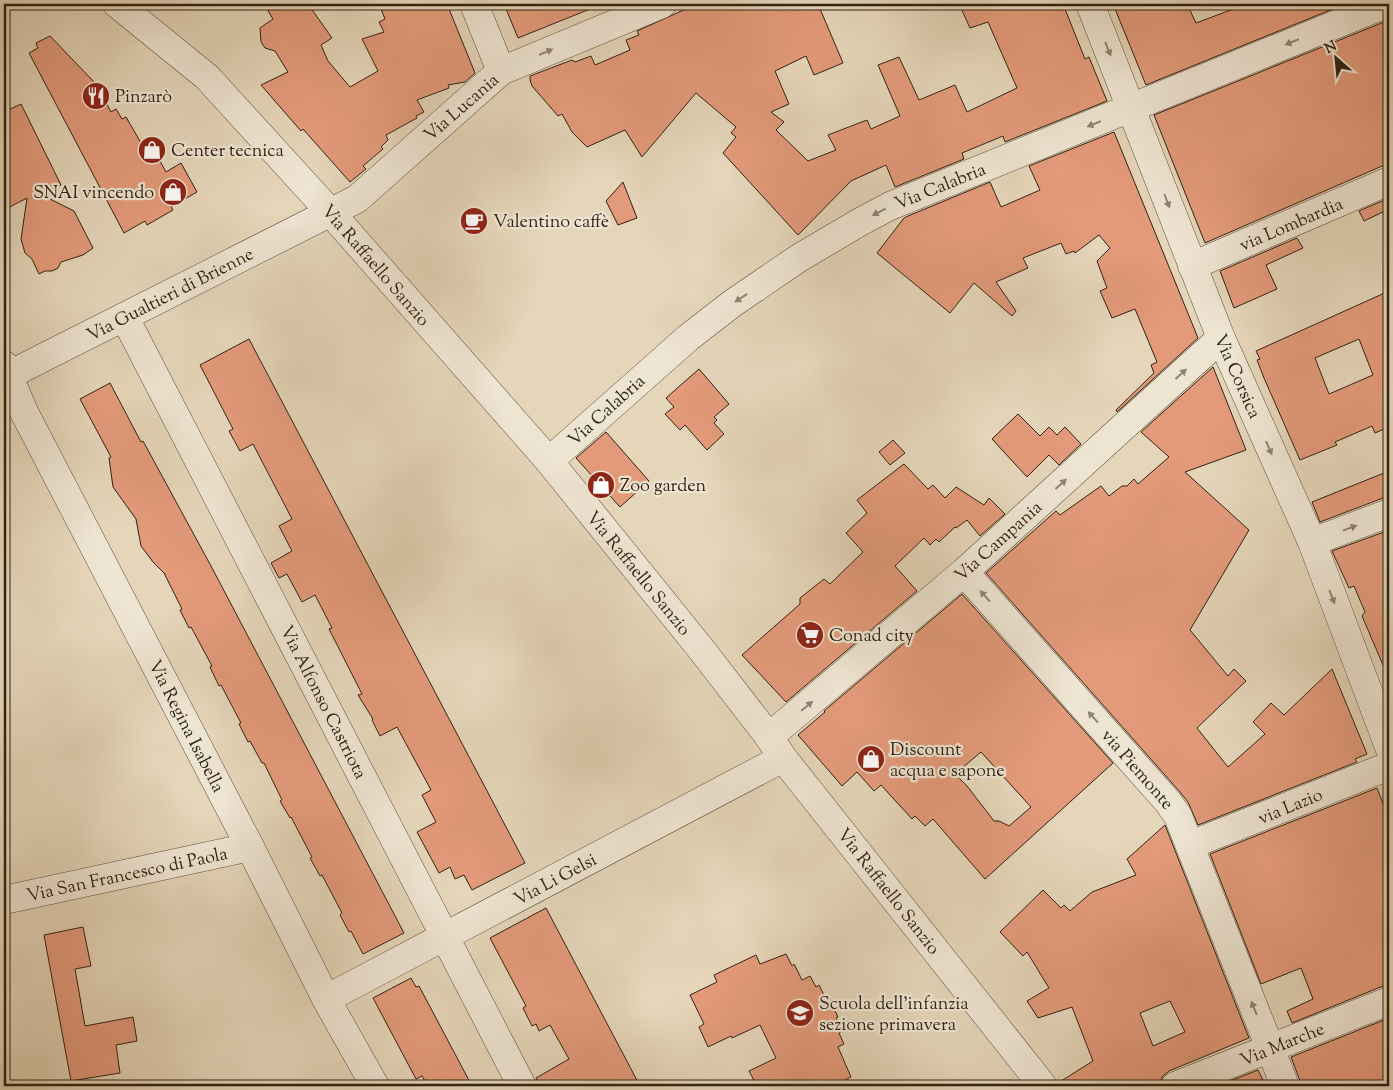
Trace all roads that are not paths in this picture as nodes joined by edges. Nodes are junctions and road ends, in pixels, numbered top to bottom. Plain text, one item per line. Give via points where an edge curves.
1 (117, 4) edge
2 (474, 4) edge
3 (662, 4) edge
4 (1090, 4) edge
5 (1386, 4) edge
6 (1336, 13) edge
7 (501, 70) junction
8 (1132, 109) junction
9 (1389, 181) edge
10 (331, 213) junction
11 (1192, 266) junction
12 (125, 318) junction
13 (1221, 338) junction
14 (7, 370) edge
15 (549, 461) junction
16 (1389, 513) edge
17 (1312, 542) junction
18 (964, 572) junction
19 (1389, 747) edge
20 (776, 748) junction
21 (1389, 766) edge
22 (1190, 845) junction
23 (250, 847) junction
24 (4, 900) edge
25 (445, 938) junction
26 (326, 1000) junction
27 (1389, 1001) edge
28 (1270, 1048) junction
29 (1032, 1083) edge
30 (375, 1086) edge
31 (522, 1086) edge
32 (1175, 1086) edge
33 (1285, 1086) edge

1 - 10 street, Via Raffaello Sanzio via 207,76
2 - 7 street
7 -> 3 street, Via Lucania
4 -> 8 street, Via Corsica
5 - 6 street, Via Calabria
6 -> 8 street, Via Calabria
7 - 10 street, Via Lucania via 357,199
8 -> 11 street, Via Corsica
8 -> 15 street, Via Calabria via 890,206 860,222 733,303 689,337
9 - 11 street, via Lombardia
10 - 12 street, Via Gualtieri di Brienne
10 - 15 street, Via Raffaello Sanzio
11 - 13 street, Via Corsica
12 - 14 street, Via Gualtieri di Brienne
12 - 25 street, Via Alfonso Castriota
13 -> 17 street, Via Corsica
18 -> 13 street, Via Campania
14 - 23 street, Via Regina Isabella via 25,414
15 - 20 street, Via Raffaello Sanzio
17 -> 16 street
17 -> 19 street, Via Corsica
20 -> 18 street, Via Campania
22 -> 18 street, via Piemonte via 1178,816 1168,802
20 - 25 street, Via Li Gelsi
20 - 29 street, Via Raffaello Sanzio
21 - 22 street, via Lazio
28 -> 22 street, via Piemonte
23 - 24 street, Via San Francesco di Paola
23 - 26 street, Via Regina Isabella
25 - 26 street, Via Li Gelsi
25 - 31 street, Via Alfonso Castriota
26 - 30 street, Via Regina Isabella
27 - 28 street, Via Marche
28 - 32 street, Via Marche
28 - 33 street, via Piemonte

